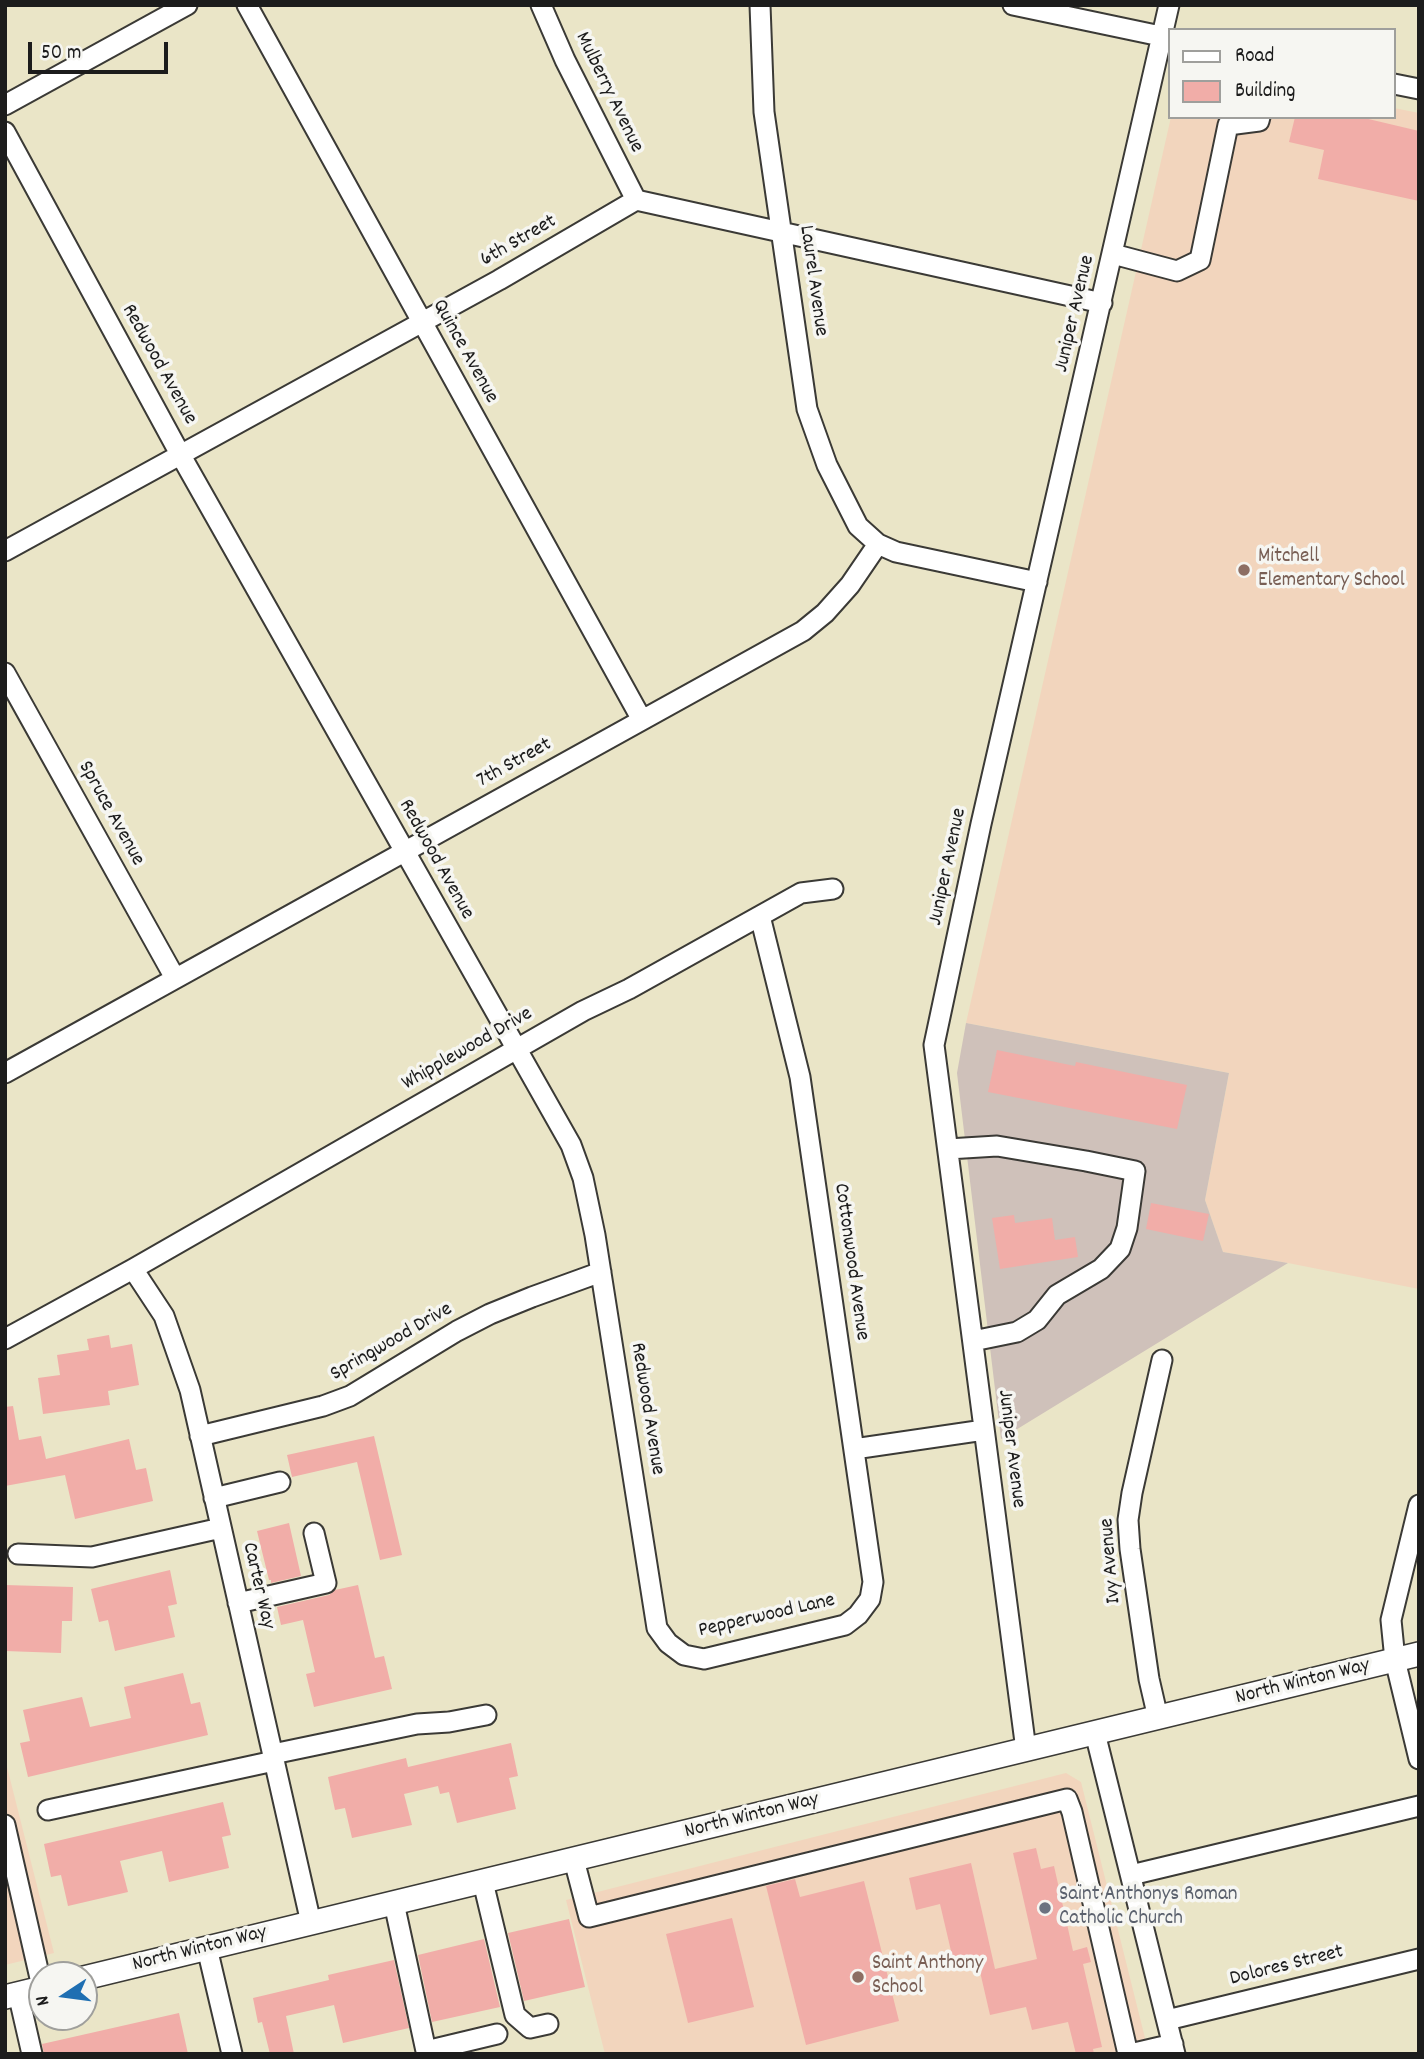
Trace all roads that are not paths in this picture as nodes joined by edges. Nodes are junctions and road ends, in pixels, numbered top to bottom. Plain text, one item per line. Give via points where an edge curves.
1 (187, 5) edge
2 (247, 5) edge
3 (541, 5) edge
4 (760, 5) edge
5 (1013, 5) edge
6 (1169, 5) edge
7 (1166, 37) edge
8 (1396, 84) edge
9 (1419, 89) edge
10 (5, 105) edge
11 (1260, 119) edge
12 (5, 132) edge
13 (636, 200) junction
14 (782, 232) junction
15 (1113, 254) junction
16 (1102, 303) junction
17 (422, 323) junction
18 (180, 454) junction
19 (878, 544) junction
20 (5, 551) edge
21 (1037, 582) junction
22 (5, 673) edge
23 (642, 720) junction
24 (404, 851) junction
25 (833, 889) dead end
26 (760, 916) junction
27 (175, 978) junction
28 (515, 1048) junction
29 (5, 1073) edge
30 (948, 1149) junction
31 (133, 1269) junction
32 (601, 1272) junction
33 (5, 1339) edge
34 (973, 1340) junction
35 (1162, 1360) dead end
36 (984, 1430) junction
37 (200, 1436) junction
38 (854, 1449) junction
39 (280, 1482) dead end
40 (214, 1498) junction
41 (1419, 1505) edge
42 (221, 1528) junction
43 (314, 1533) dead end
44 (18, 1554) dead end
45 (238, 1603) junction
46 (858, 1615) joint
47 (1419, 1654) edge
48 (684, 1655) joint
49 (1395, 1660) junction
50 (486, 1715) dead end
51 (1158, 1718) junction
52 (1095, 1733) junction
53 (1026, 1750) junction
54 (274, 1758) junction
55 (1419, 1759) edge
56 (1419, 1806) edge
57 (48, 1811) dead end
58 (5, 1825) edge
59 (574, 1860) junction
60 (1131, 1875) junction
61 (483, 1882) junction
62 (394, 1903) junction
63 (311, 1923) junction
64 (207, 1948) junction
65 (1419, 1959) edge
66 (36, 1961) edge
67 (98, 1975) edge
68 (12, 1995) edge
69 (1167, 2020) junction
70 (548, 2025) dead end
71 (497, 2034) dead end
72 (1174, 2049) edge
73 (421, 2052) edge
74 (32, 2054) edge
75 (232, 2054) edge
76 (1129, 2054) edge

1 - 10 street
2 - 17 street, Quince Avenue
3 - 13 street, Mulberry Avenue
4 - 14 street, Laurel Avenue via 764,112
5 - 7 street
6 - 7 street, Juniper Avenue
7 - 15 street, Juniper Avenue
8 - 9 street
11 - 15 street via 1228,125 1200,260 1177,271
12 - 18 street, Redwood Avenue
13 - 14 street
13 - 17 street, 6th Street
14 - 16 street
14 - 19 street, Laurel Avenue via 807,409 827,465 858,526
15 - 16 street, Juniper Avenue
16 - 21 street, Juniper Avenue
17 - 18 street, 6th Street
17 - 23 street, Quince Avenue
18 - 20 street, 6th Street
18 - 24 street, Redwood Avenue
19 - 21 street via 896,552
19 - 23 street, 7th Street via 850,585 803,631
21 - 30 street, Juniper Avenue via 934,1045
22 - 27 street, Spruce Avenue
23 - 24 street, 7th Street
24 - 27 street, 7th Street
24 - 28 street, Redwood Avenue
25 - 26 street, Whipplewood Drive via 801,893
26 - 28 street, Whipplewood Drive
26 - 38 street, Cottonwood Avenue via 800,1077
27 - 29 street, 7th Street
28 - 31 street, Whipplewood Drive
28 - 32 street, Redwood Avenue via 571,1145 583,1178
30 - 34 street, Juniper Avenue
30 - 34 street via 997,1146 1135,1171 1119,1249 1101,1269 1057,1294 1037,1320 1017,1332
31 - 33 street, Whipplewood Drive
31 - 37 street, Carter Way via 164,1316 190,1390
32 - 37 street, Springwood Drive via 490,1314 350,1396
32 - 48 street, Redwood Avenue via 657,1628
34 - 36 street, Juniper Avenue
35 - 51 street, Ivy Avenue via 1128,1520
36 - 38 street
36 - 53 street, Juniper Avenue
37 - 40 street, Carter Way
38 - 46 street, Cottonwood Avenue via 873,1582 870,1599
39 - 40 street
40 - 42 street, Carter Way
41 - 49 street via 1391,1620
42 - 44 street via 92,1556
42 - 45 street, Carter Way
43 - 45 street via 326,1583
45 - 54 street, Carter Way
46 - 48 street, Pepperwood Lane via 845,1625 704,1659
47 - 49 main road, North Winton Way
49 - 51 main road, North Winton Way
49 - 55 street
50 - 54 street via 417,1724
51 - 52 main road, North Winton Way
52 - 53 main road, North Winton Way
52 - 60 street
53 - 59 main road, North Winton Way
54 - 57 street
54 - 63 street, Carter Way
56 - 60 street
58 - 66 street
59 - 61 main road, North Winton Way
59 - 76 street via 589,1917 1067,1799
60 - 69 street
61 - 62 main road, North Winton Way
61 - 70 street via 515,2015 530,2028
62 - 63 main road, North Winton Way
62 - 73 street
63 - 64 main road, North Winton Way
64 - 67 main road, North Winton Way
64 - 75 street
65 - 69 street, Dolores Street
68 - 74 street
69 - 72 street
71 - 73 street
72 - 76 street

